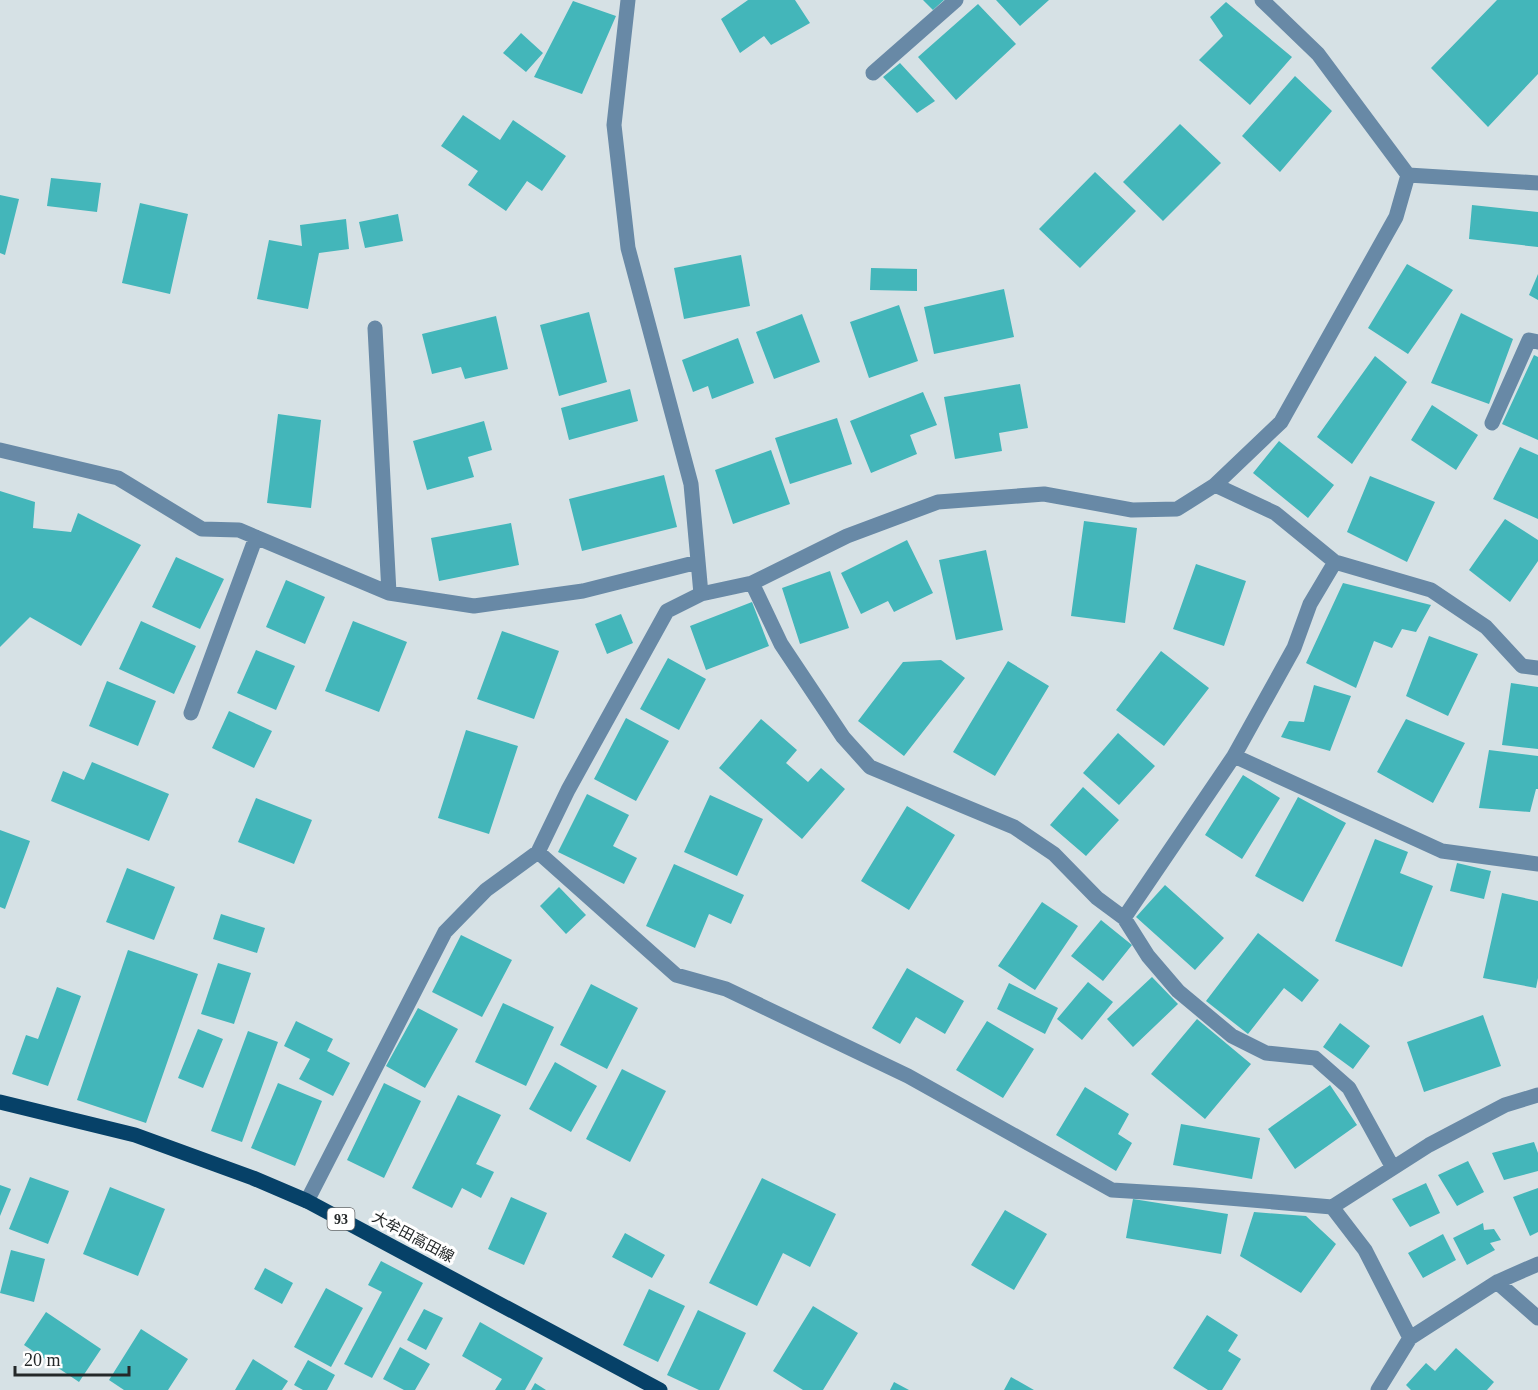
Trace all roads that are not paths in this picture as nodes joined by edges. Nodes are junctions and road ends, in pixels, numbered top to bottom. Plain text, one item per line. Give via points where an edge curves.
1 (628, 0) edge
2 (956, 0) edge
3 (1262, 0) edge
4 (873, 73) dead end
5 (1408, 175) junction
6 (1538, 183) edge
7 (375, 328) dead end
8 (1538, 342) edge
9 (1492, 423) dead end
10 (0, 450) edge
11 (1215, 485) junction
12 (256, 537) junction
13 (698, 562) junction
14 (1335, 562) junction
15 (752, 583) junction
16 (389, 593) junction
17 (701, 594) junction
18 (1538, 668) edge
19 (190, 713) dead end
20 (1234, 756) junction
21 (538, 852) junction
22 (1538, 864) edge
23 (1124, 918) junction
24 (1538, 1095) edge
25 (0, 1102) edge
26 (1393, 1168) junction
27 (307, 1201) junction
28 (1332, 1207) junction
29 (1538, 1264) edge
30 (1497, 1282) junction
31 (1538, 1318) edge
32 (1410, 1338) junction
33 (660, 1390) edge
34 (1378, 1390) edge

1 - 13 street via 614,125 628,248 691,484
2 - 4 street
3 - 5 street via 1318,54
5 - 6 street
5 - 11 street via 1396,217 1281,422
7 - 16 street
8 - 9 street via 1529,340
10 - 12 street via 118,478 202,529 239,530
11 - 14 street via 1275,513
11 - 15 street via 1177,509 1132,510 1044,494 938,502 848,536
12 - 16 street
12 - 19 street
13 - 16 street via 583,591 474,606
13 - 17 street
14 - 18 street via 1431,590 1486,627 1522,666
14 - 20 street via 1310,604 1294,648
15 - 17 street
15 - 23 street via 781,644 843,737 870,767 1014,827 1054,854 1097,898
17 - 21 street via 667,611
20 - 22 street via 1442,851
20 - 23 street
21 - 27 street via 486,890 445,932
21 - 28 street via 676,975 726,989 908,1076 1112,1190
23 - 26 street via 1149,957 1178,991 1232,1036 1266,1053 1315,1059 1349,1088
24 - 26 street via 1505,1105
25 - 27 main road, 大牟田高田線 / 93 via 135,1135
26 - 28 street
27 - 33 main road, 大牟田高田線 / 93
28 - 32 street via 1365,1250
29 - 30 street
30 - 31 street
30 - 32 street
32 - 34 street

